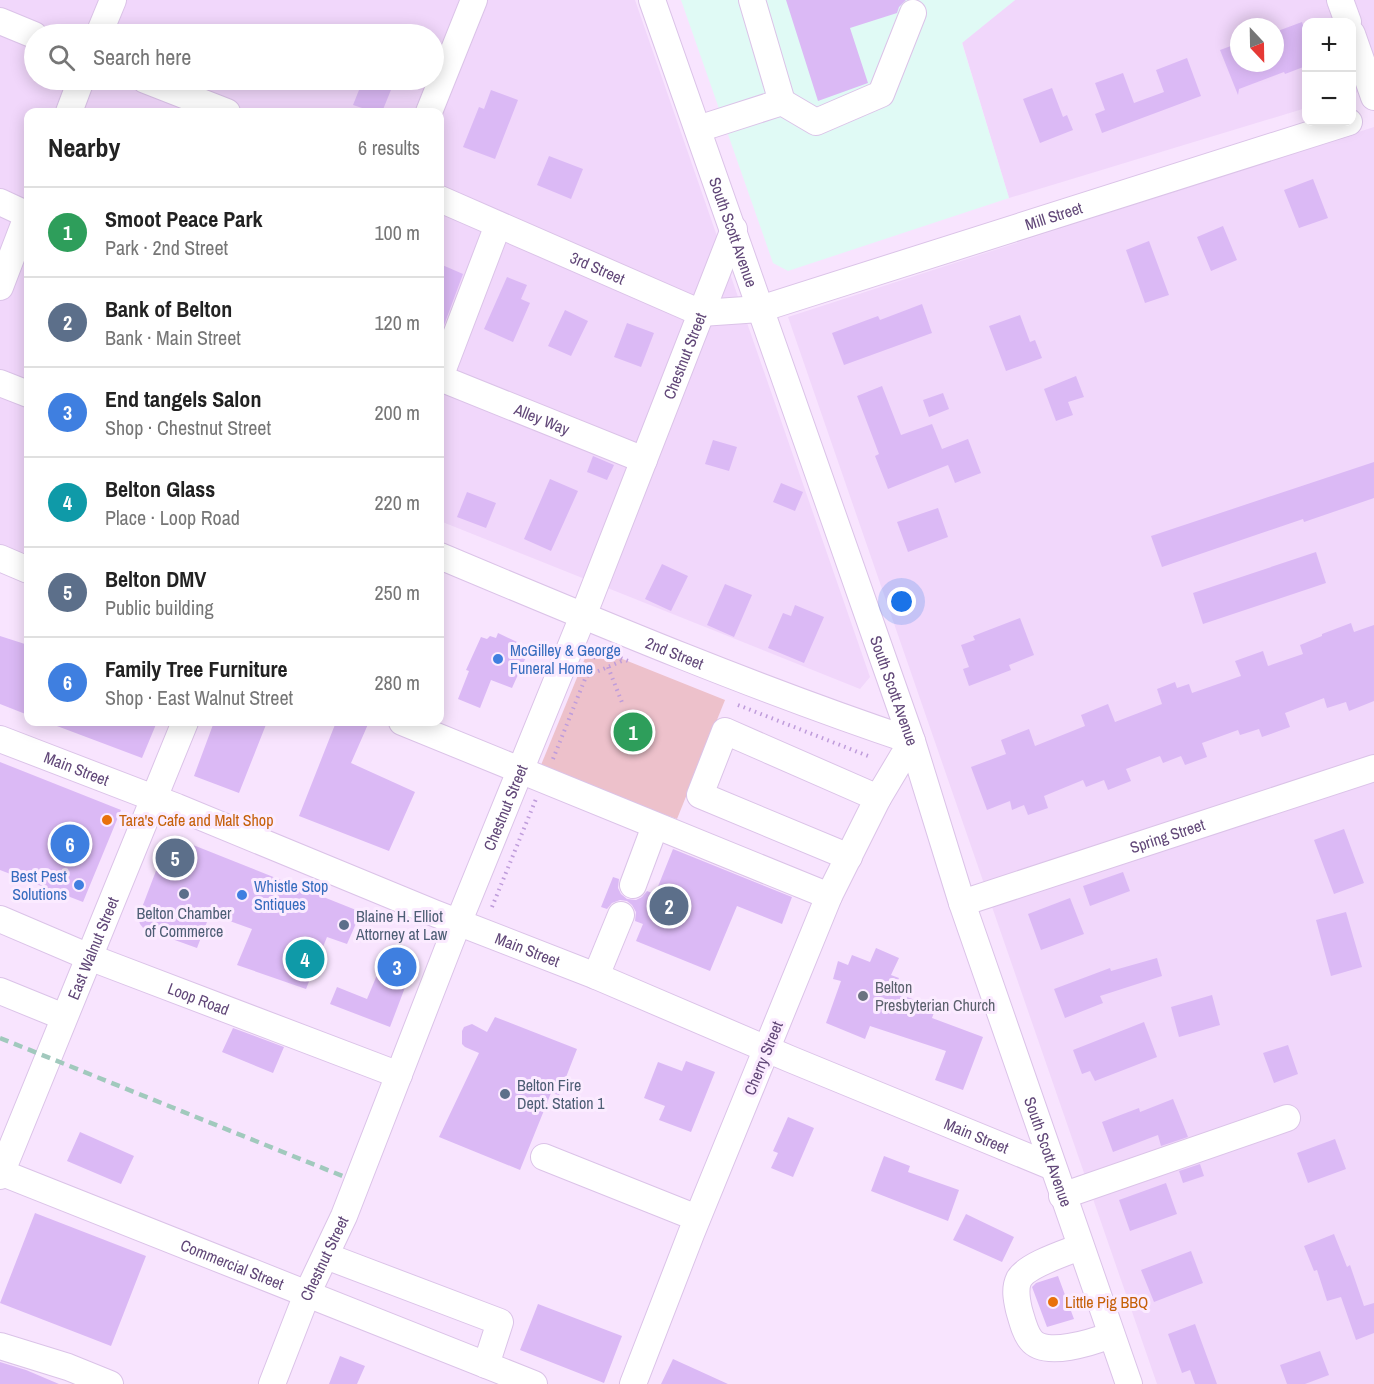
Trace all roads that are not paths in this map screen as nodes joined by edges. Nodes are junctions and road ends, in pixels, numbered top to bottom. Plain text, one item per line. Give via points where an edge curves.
1 (113, 0) edge
2 (474, 0) edge
3 (652, 0) edge
4 (752, 0) edge
5 (1340, 0) edge
6 (913, 13) dead end
7 (1347, 18) edge
8 (0, 21) edge
9 (103, 24) edge
10 (24, 31) edge
11 (1356, 45) edge
12 (444, 75) edge
13 (77, 90) edge
14 (171, 90) edge
15 (438, 90) edge
16 (1374, 97) edge
17 (782, 102) junction
18 (70, 108) edge
19 (217, 108) edge
20 (431, 108) edge
21 (1374, 114) edge
22 (1356, 119) edge
23 (1334, 126) edge
24 (698, 129) junction
25 (444, 201) edge
26 (0, 202) edge
27 (24, 213) edge
28 (24, 225) edge
29 (498, 225) junction
30 (734, 229) junction
31 (0, 287) edge
32 (760, 309) junction
33 (701, 313) junction
34 (444, 367) edge
35 (444, 379) edge
36 (0, 383) edge
37 (24, 392) edge
38 (644, 460) junction
39 (0, 558) edge
40 (444, 558) edge
41 (24, 568) edge
42 (584, 616) junction
43 (183, 726) edge
44 (412, 726) edge
45 (0, 739) edge
46 (912, 741) junction
47 (1373, 770) edge
48 (520, 771) junction
49 (155, 798) junction
50 (878, 798) junction
51 (655, 826) junction
52 (849, 857) junction
53 (633, 885) dead end
54 (829, 896) junction
55 (962, 903) junction
56 (621, 915) dead end
57 (0, 919) edge
58 (458, 923) junction
59 (89, 957) junction
60 (596, 976) junction
61 (0, 991) edge
62 (64, 1017) junction
63 (767, 1049) junction
64 (399, 1075) junction
65 (1287, 1118) dead end
66 (543, 1157) dead end
67 (1053, 1167) junction
68 (0, 1174) edge
69 (1062, 1196) junction
70 (697, 1218) junction
71 (1080, 1247) junction
72 (326, 1256) junction
73 (308, 1294) junction
74 (1110, 1335) junction
75 (0, 1346) edge
76 (486, 1365) junction
77 (110, 1384) edge
78 (272, 1384) edge
79 (534, 1384) edge
80 (633, 1384) edge
81 (1129, 1384) edge

1 - 9 street
2 - 12 street
3 - 24 street, South Scott Avenue
4 - 17 street
5 - 7 street
6 - 17 street via 881,94 816,122
8 - 10 street
11 - 16 street
13 - 18 street
14 - 19 street
15 - 20 street
17 - 24 street
21 - 22 street, Mill Street
23 - 32 street, Mill Street
24 - 30 street, South Scott Avenue
25 - 29 street, 3rd Street
26 - 27 street
28 - 31 street
29 - 33 street, 3rd Street
29 - 34 street
30 - 32 street, South Scott Avenue
30 - 33 street, Chestnut Street
32 - 33 street, 3rd Street
32 - 46 street, South Scott Avenue
33 - 38 street, Chestnut Street
35 - 38 street, Alley Way
36 - 37 street
38 - 42 street, Chestnut Street
39 - 41 street
40 - 42 street, 2nd Street
42 - 46 street, 2nd Street via 851,721
42 - 48 street, Chestnut Street
43 - 49 street, East Walnut Street
44 - 48 street
45 - 49 street, Main Street
46 - 50 street, Cherry Street
46 - 55 street, South Scott Avenue
47 - 55 street, Spring Street
48 - 51 street
48 - 58 street, Chestnut Street
49 - 58 street, Main Street
49 - 59 street, East Walnut Street
50 - 52 street, Cherry Street
50 - 52 street via 725,731 700,795
51 - 53 street
51 - 54 street
52 - 54 street, Cherry Street
54 - 63 street, Cherry Street
55 - 67 street, South Scott Avenue
56 - 60 street
57 - 59 street, Loop Road
58 - 60 street, Main Street
58 - 64 street, Chestnut Street
59 - 62 street, East Walnut Street
59 - 64 street, Loop Road
60 - 63 street, Main Street
61 - 62 street
62 - 68 street, East Walnut Street
63 - 67 street, Main Street
63 - 70 street, Cherry Street
64 - 72 street, Chestnut Street
65 - 69 street
66 - 70 street
67 - 69 street, South Scott Avenue
68 - 73 street, Commercial Street
69 - 71 street, South Scott Avenue
70 - 80 street, Cherry Street
71 - 74 street, South Scott Avenue
71 - 74 street via 1030,1268 1019,1279 1016,1294 1021,1319 1032,1341 1042,1348 1075,1346
72 - 73 street, Chestnut Street
72 - 76 street via 500,1322
73 - 76 street, Commercial Street
73 - 78 street, Chestnut Street
74 - 81 street, South Scott Avenue
75 - 77 street
76 - 79 street, Commercial Street

